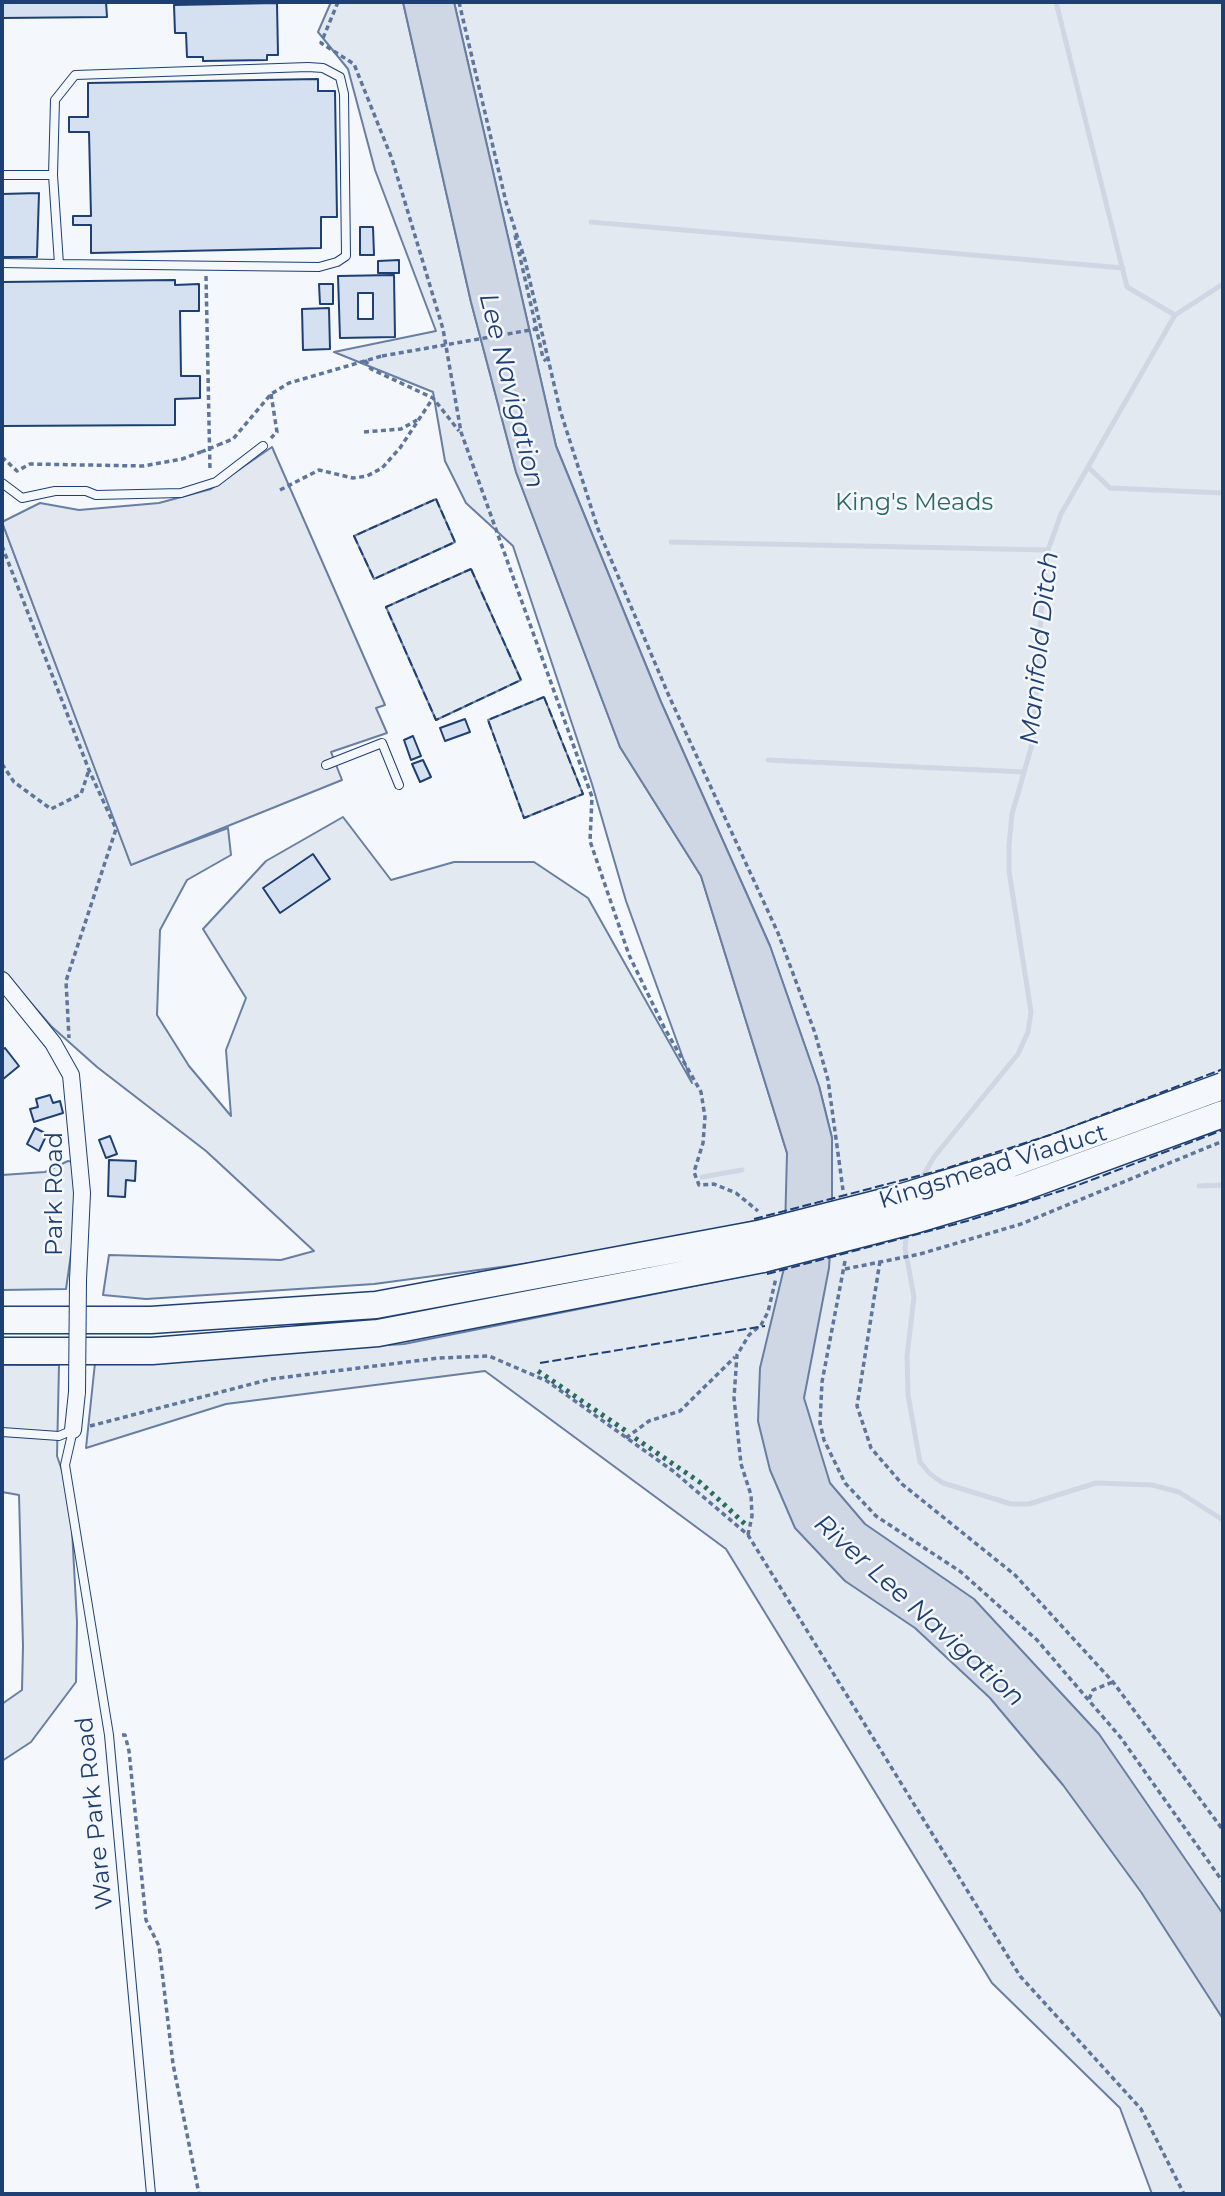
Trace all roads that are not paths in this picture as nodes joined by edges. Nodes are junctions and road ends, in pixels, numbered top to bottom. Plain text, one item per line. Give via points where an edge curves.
1 (2, 175) edge
2 (53, 175) junction
3 (2, 263) edge
4 (59, 264) junction
5 (263, 446) road end
6 (2, 483) edge
7 (327, 765) dead end
8 (400, 785) dead end
9 (2, 980) edge
10 (1223, 1086) edge
11 (1223, 1114) edge
12 (765, 1246) junction
13 (2, 1320) edge
14 (2, 1351) edge
15 (73, 1430) junction
16 (2, 1432) edge
17 (150, 2194) edge

1 - 2 lane
2 - 4 lane
2 - 4 lane via 55,100 75,75 308,67 323,68 340,77 346,256 319,267
3 - 4 lane
5 - 6 lane via 210,484 181,493 55,491 22,498
7 - 8 lane via 382,743
9 - 15 street, Park Road, bridge via 53,1043 71,1075 82,1192
10 - 12 highway, Kingsmead Viaduct, bridge
11 - 12 highway, Kingsmead Viaduct, bridge via 1021,1188 911,1221
12 - 13 highway via 376,1305 151,1320
12 - 14 highway via 378,1333 152,1351
15 - 16 lane via 58,1436
15 - 17 lane, Ware Park Road via 65,1465 109,1735

